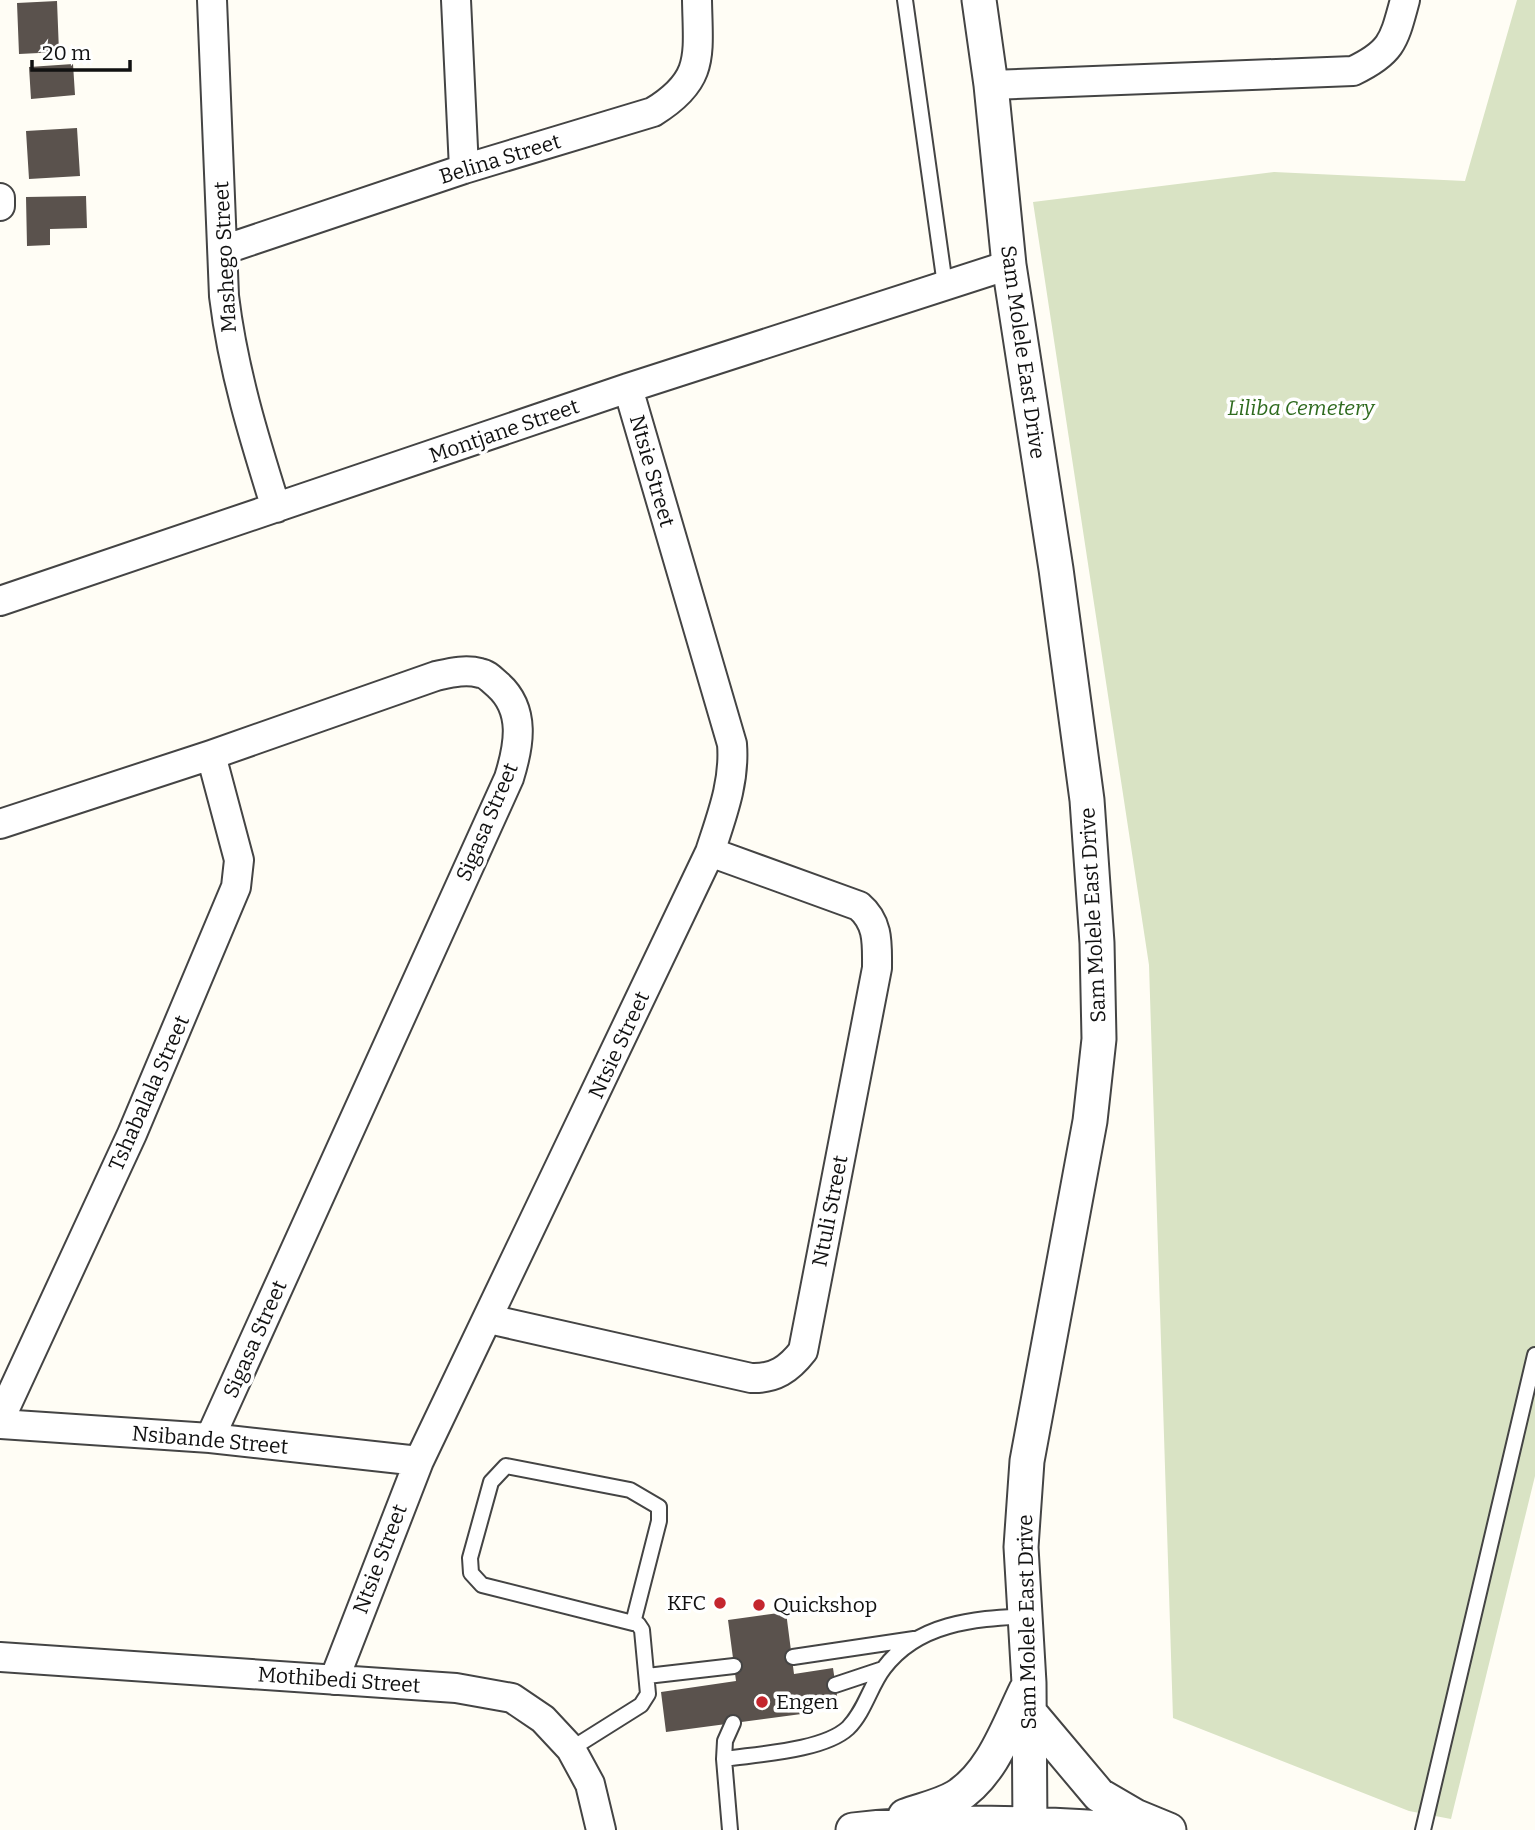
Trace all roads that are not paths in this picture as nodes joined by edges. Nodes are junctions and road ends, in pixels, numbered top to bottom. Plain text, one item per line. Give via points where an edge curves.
1 (212, 0) edge
2 (456, 0) edge
3 (697, 0) edge
4 (905, 0) edge
5 (979, 0) edge
6 (1405, 0) edge
7 (991, 85) junction
8 (464, 169) junction
9 (0, 198) edge
10 (0, 206) edge
11 (223, 250) junction
12 (1009, 265) junction
13 (945, 285) junction
14 (628, 388) junction
15 (276, 509) junction
16 (0, 601) edge
17 (211, 755) junction
18 (0, 824) edge
19 (710, 852) junction
20 (489, 1319) junction
21 (1535, 1355) edge
22 (0, 1422) edge
23 (210, 1438) junction
24 (419, 1461) junction
25 (1026, 1616) junction
26 (633, 1623) junction
27 (919, 1638) junction
28 (0, 1657) edge
29 (793, 1657) dead end
30 (734, 1666) dead end
31 (883, 1669) junction
32 (646, 1676) junction
33 (334, 1680) junction
34 (835, 1685) dead end
35 (1029, 1698) junction
36 (733, 1723) dead end
37 (571, 1749) junction
38 (724, 1759) junction
39 (1030, 1826) edge
40 (865, 1829) edge
41 (601, 1830) edge
42 (730, 1830) edge
43 (1129, 1830) edge
44 (1169, 1830) edge
45 (1423, 1830) edge

1 - 11 street, Mashego Street
2 - 8 street
3 - 8 street, Belina Street via 698,52 691,80 678,97 653,112
4 - 13 lane
5 - 7 street, Sam Molele East Drive
6 - 7 street via 1394,40 1353,71
7 - 12 street, Sam Molele East Drive
8 - 11 street, Belina Street
9 - 10 street
11 - 15 street, Mashego Street via 230,345
12 - 13 street, Montjane Street
12 - 25 street, Sam Molele East Drive via 1087,800 1099,1039 1090,1121 1027,1461 1021,1547
13 - 14 street, Montjane Street
14 - 15 street, Montjane Street
14 - 19 street, Ntsie Street via 732,744 729,793
15 - 16 street, Montjane Street
17 - 18 street, Sigasa Street
17 - 22 street, Tshabalala Street via 239,860 236,887 132,1135
17 - 23 street, Sigasa Street via 460,671 484,673 502,689 519,726 509,778
19 - 20 street, Ntsie Street
19 - 20 street, Ntuli Street via 850,901 868,913 876,933 877,968 803,1351 775,1376 751,1378
20 - 24 street, Ntsie Street
21 - 45 lane
22 - 23 street, Nsibande Street
23 - 24 street, Nsibande Street
24 - 33 street, Ntsie Street
25 - 27 lane via 962,1622
25 - 35 street, Sam Molele East Drive
26 - 26 lane via 482,1585 471,1573 470,1558 497,1472 506,1466 630,1490 659,1507
26 - 32 lane via 642,1630
27 - 29 lane
27 - 31 lane
28 - 33 street, Mothibedi Street
30 - 32 lane
31 - 34 lane
31 - 38 lane via 860,1712 848,1728 831,1739
32 - 37 lane via 648,1694 641,1705
33 - 37 street, Mothibedi Street via 456,1688 512,1698 543,1719
35 - 39 street, Sam Molele East Drive
35 - 40 street via 972,1785 954,1799
35 - 44 street via 1100,1795
36 - 38 lane
37 - 41 street, Mothibedi Street via 590,1784
38 - 42 lane
39 - 40 street
39 - 43 street

